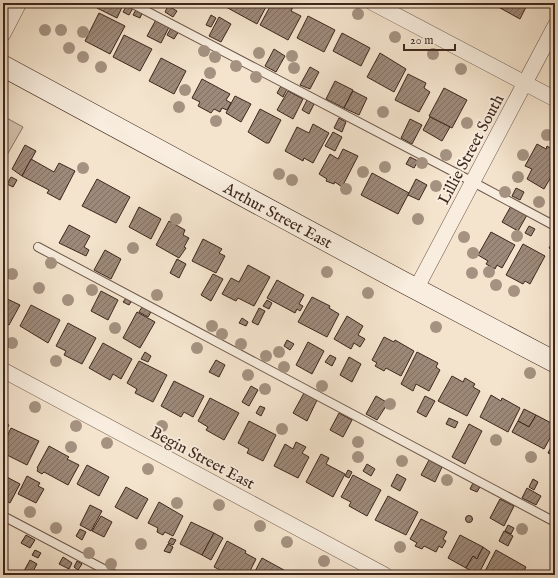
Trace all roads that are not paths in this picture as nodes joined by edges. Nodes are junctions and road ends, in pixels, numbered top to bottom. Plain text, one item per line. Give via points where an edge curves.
1 (19, 3) edge
2 (131, 3) edge
3 (372, 3) edge
4 (555, 26) edge
5 (3, 34) edge
6 (3, 66) edge
7 (525, 83) junction
8 (555, 99) edge
9 (473, 182) junction
10 (555, 226) edge
11 (38, 247) dead end
12 (416, 289) junction
13 (555, 362) edge
14 (3, 370) edge
15 (3, 516) edge
16 (555, 522) edge
17 (115, 575) edge
18 (385, 575) edge

1 - 5 street
2 - 9 lane
3 - 7 street
4 - 7 street, Lillie Street South
6 - 12 main road, Arthur Street East
7 - 8 street
7 - 9 street, Lillie Street South
9 - 10 lane
9 - 12 street, Lillie Street South
11 - 16 lane
12 - 13 main road, Arthur Street East
14 - 18 street, Begin Street East
15 - 17 lane

